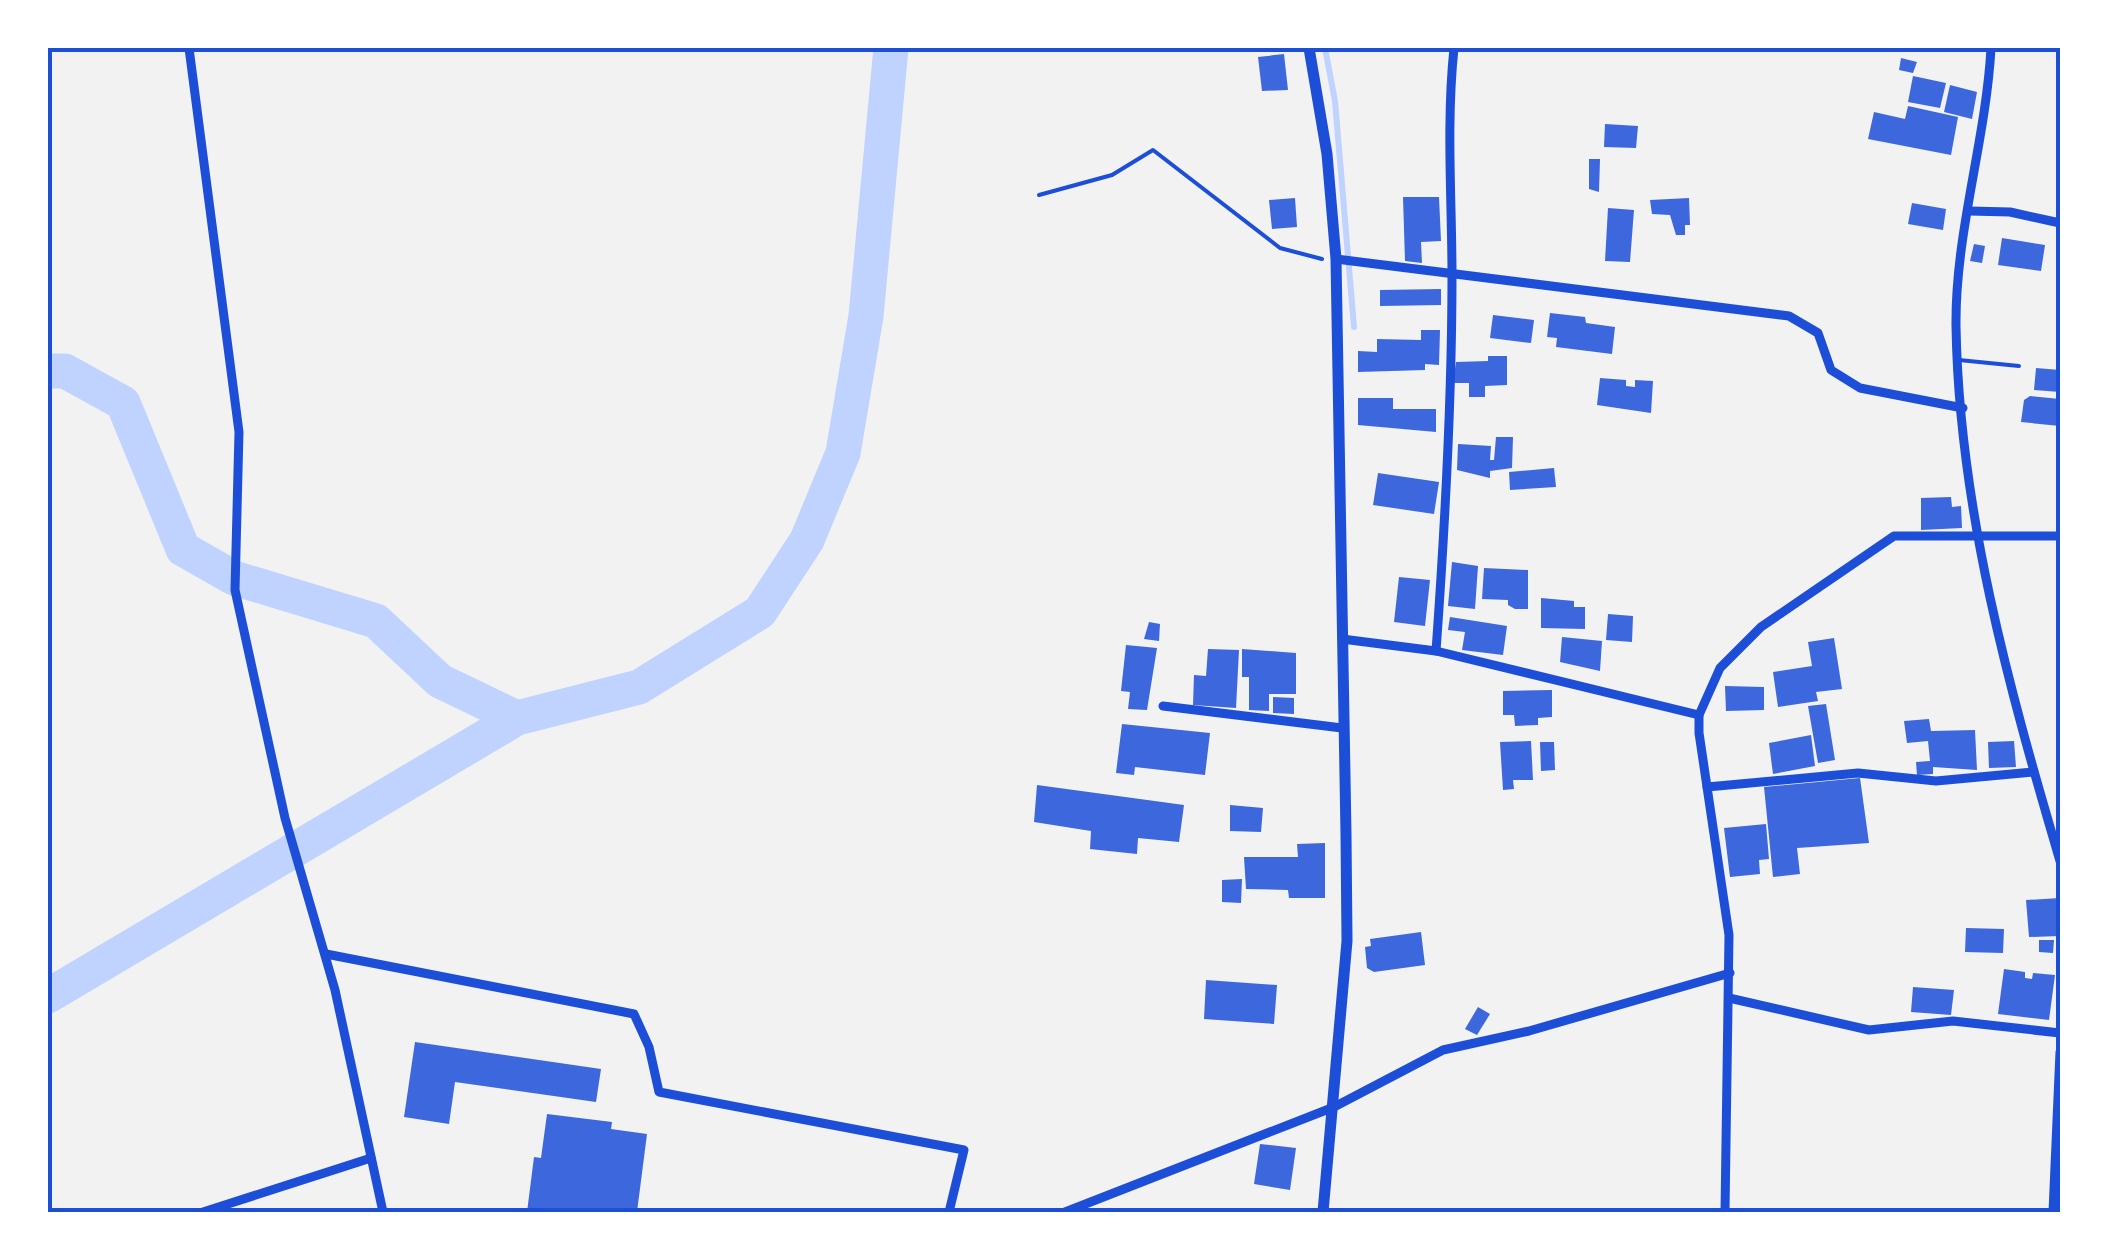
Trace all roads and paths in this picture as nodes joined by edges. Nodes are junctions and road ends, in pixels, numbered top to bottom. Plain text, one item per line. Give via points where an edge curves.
1 (189, 48) edge
2 (1309, 48) edge
3 (1454, 48) edge
4 (1991, 48) edge
5 (1039, 194) dead end
6 (1969, 211) junction
7 (2060, 224) edge
8 (1345, 260) junction
9 (1452, 273) junction
10 (1959, 360) junction
11 (2019, 366) dead end
12 (1963, 408) junction
13 (1979, 533) junction
14 (2060, 536) edge
15 (1342, 639) junction
16 (1436, 651) junction
17 (1164, 706) dead end
18 (1699, 715) junction
19 (1342, 728) junction
20 (2033, 772) junction
21 (1707, 787) junction
22 (2060, 861) edge
23 (326, 954) junction
24 (1730, 973) junction
25 (1729, 998) junction
26 (2060, 1033) edge
27 (2060, 1052) edge
28 (1334, 1107) junction
29 (370, 1158) junction
30 (203, 1212) edge
31 (383, 1212) edge
32 (949, 1212) edge
33 (1065, 1212) edge
34 (1322, 1212) edge
35 (1725, 1212) edge
36 (2053, 1212) edge

1 - 23 street via 239,432 234,590 300,877
2 - 8 street
3 - 9 street via 1446,118
4 - 6 street
5 - 8 path via 1112,176 1153,150 1280,248
6 - 7 street
6 - 10 street via 1956,324
8 - 9 street
8 - 15 street
9 - 12 street via 1789,316 1818,334 1831,370 1860,388
9 - 16 street via 1448,490
10 - 11 lane
10 - 12 street
12 - 13 street
13 - 14 street
13 - 18 street via 1894,536 1762,628 1720,668
13 - 20 street via 2013,707
15 - 16 street
15 - 19 street
16 - 18 street
17 - 19 street
18 - 21 street
19 - 28 street via 1347,941
20 - 21 street via 1936,780 1858,773
20 - 22 street
21 - 24 street
23 - 29 street
23 - 32 street via 634,1014 659,1092 964,1150
24 - 25 street
24 - 28 street via 1443,1050
25 - 26 street via 1869,1030 1953,1021
25 - 35 street
27 - 36 street
28 - 33 street
28 - 34 street
29 - 30 street
29 - 31 street

